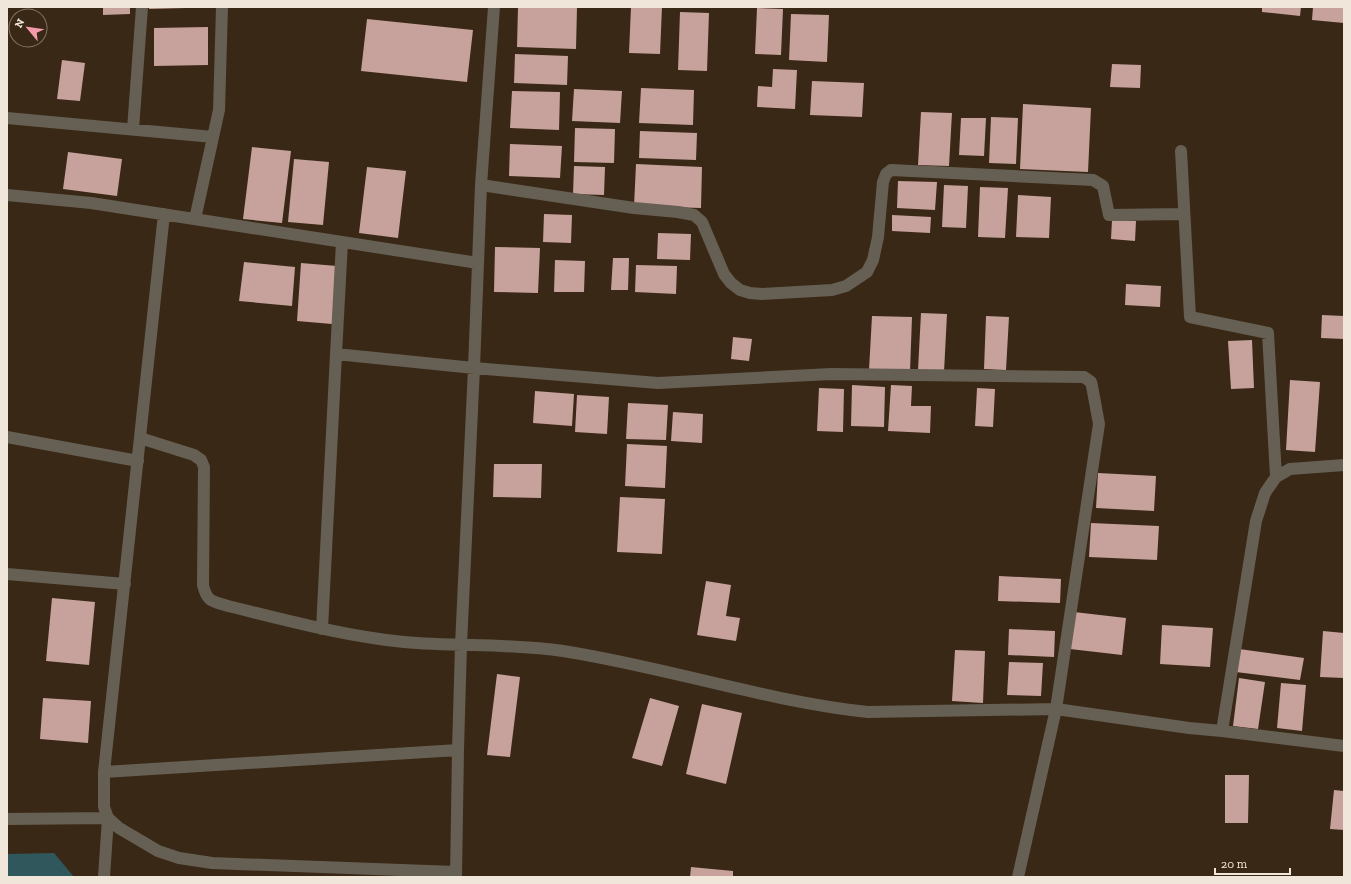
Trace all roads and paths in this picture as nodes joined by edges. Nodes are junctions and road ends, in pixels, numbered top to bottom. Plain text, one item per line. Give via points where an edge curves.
1 (142, 7) edge
2 (222, 7) edge
3 (494, 7) edge
4 (7, 118) edge
5 (133, 129) junction
6 (213, 137) junction
7 (1181, 151) dead end
8 (481, 185) junction
9 (7, 195) edge
10 (164, 214) junction
11 (1184, 214) junction
12 (195, 219) junction
13 (342, 242) junction
14 (478, 263) junction
15 (336, 354) junction
16 (474, 368) junction
17 (7, 437) edge
18 (140, 438) junction
19 (138, 461) junction
20 (1344, 465) edge
21 (1276, 477) junction
22 (7, 574) edge
23 (125, 584) junction
24 (322, 628) junction
25 (461, 645) junction
26 (1056, 710) junction
27 (1222, 731) junction
28 (1344, 746) edge
29 (458, 750) junction
30 (104, 772) junction
31 (108, 818) junction
32 (7, 819) edge
33 (456, 874) edge
34 (104, 877) edge
35 (1018, 877) edge

1 - 5 street
2 - 6 street via 219,110
3 - 8 street
4 - 5 street
5 - 6 street
6 - 12 street
7 - 11 street
8 - 11 street via 694,215 702,222 724,274 731,283 740,290 762,294 832,290 846,286 867,272 873,260 878,238 883,182 890,170 1093,180 1103,186 1109,215
8 - 14 street
9 - 10 street via 91,203
10 - 12 street
10 - 18 street
11 - 21 street via 1190,317 1268,333
12 - 13 street
13 - 14 street
13 - 15 street
14 - 16 street
15 - 16 street
15 - 24 street
16 - 25 street
16 - 26 street via 658,383 831,374 1084,377 1091,382 1099,424
17 - 19 street
18 - 19 street
18 - 24 street via 194,455 201,460 204,467 203,585 206,596 213,602
19 - 23 street
20 - 21 street via 1290,469
21 - 27 street via 1265,493 1256,521
22 - 23 street
23 - 30 street
24 - 25 street via 378,639
25 - 26 street via 519,646 571,652 804,703 868,712
25 - 29 street
26 - 27 street
26 - 35 street
27 - 28 street
29 - 30 street
29 - 33 street
30 - 31 street via 104,807
31 - 32 street
31 - 33 street via 141,842 179,858 212,863
31 - 34 street

